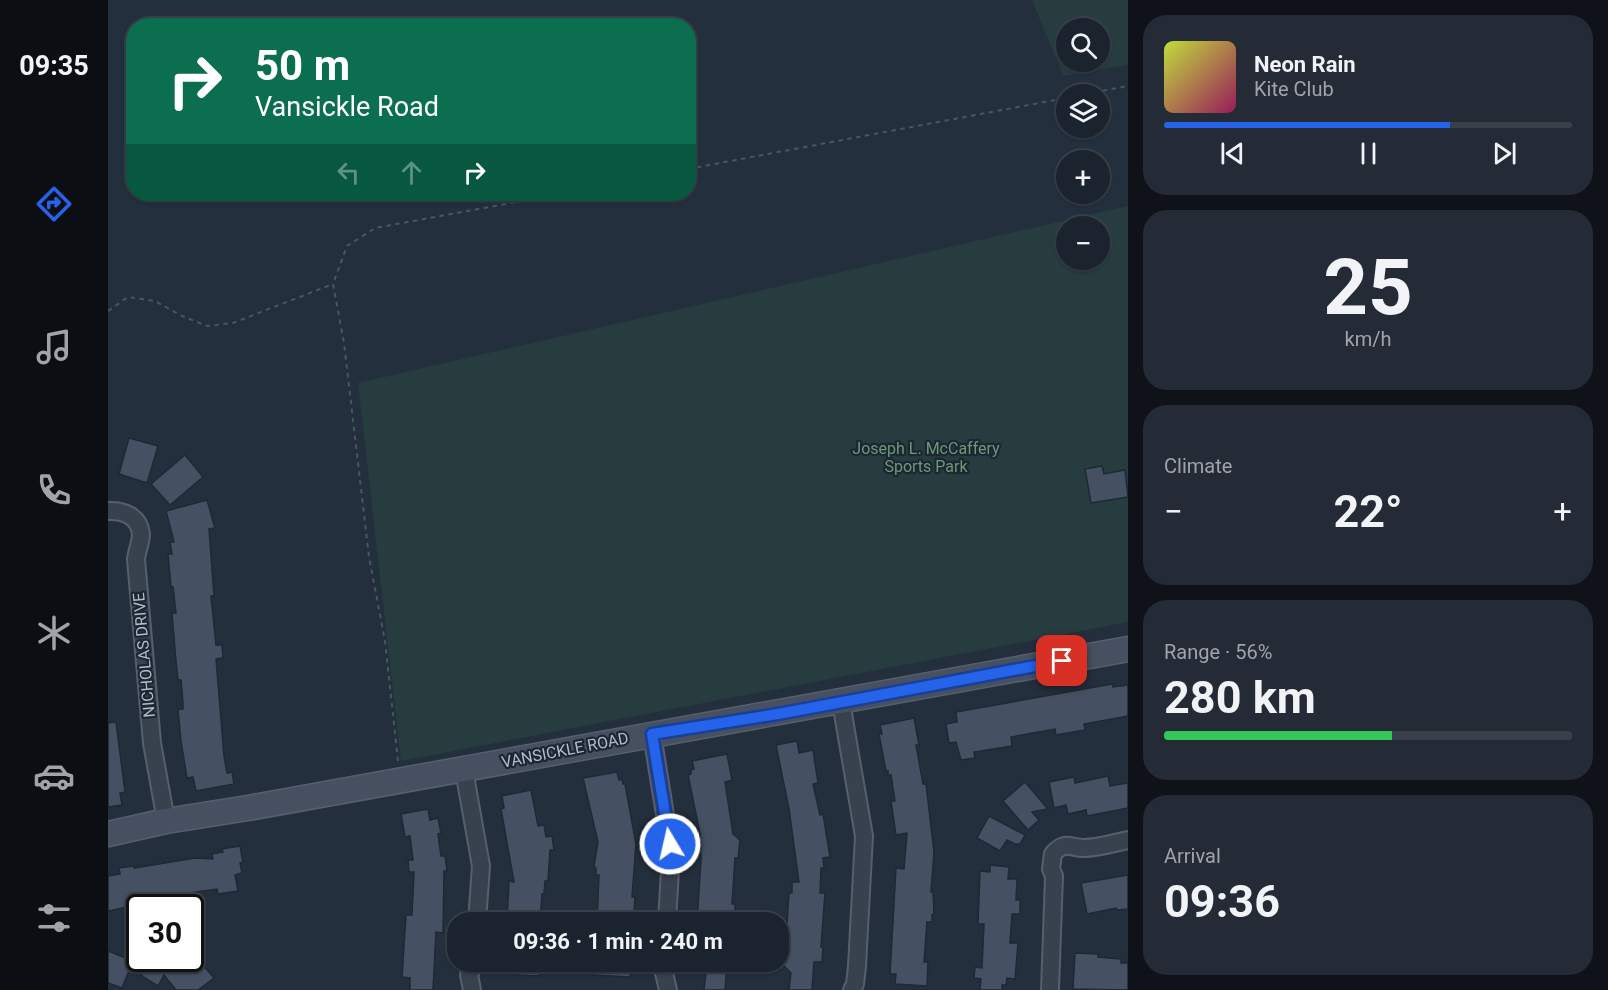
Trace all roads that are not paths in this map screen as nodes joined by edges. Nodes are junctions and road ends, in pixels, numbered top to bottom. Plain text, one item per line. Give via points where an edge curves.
1 (108, 511) edge
2 (1128, 649) edge
3 (841, 702) junction
4 (652, 734) junction
5 (464, 770) junction
6 (166, 821) junction
7 (108, 834) edge
8 (1128, 840) edge
9 (478, 912) edge
10 (668, 912) edge
11 (470, 972) edge
12 (664, 972) edge
13 (472, 990) edge
14 (668, 990) edge
15 (852, 990) edge
16 (1050, 990) edge

1 - 6 street, NICHOLAS DRIVE via 129,514 141,532 137,570 152,743
2 - 3 street, VANSICKLE ROAD
3 - 4 street, VANSICKLE ROAD
3 - 15 street via 864,836 857,966
4 - 5 street, VANSICKLE ROAD
4 - 10 street via 671,852
5 - 6 street, VANSICKLE ROAD
5 - 9 street via 481,866
6 - 7 street, VANSICKLE ROAD
8 - 16 street via 1083,848 1060,847 1053,854
11 - 13 street
12 - 14 street

